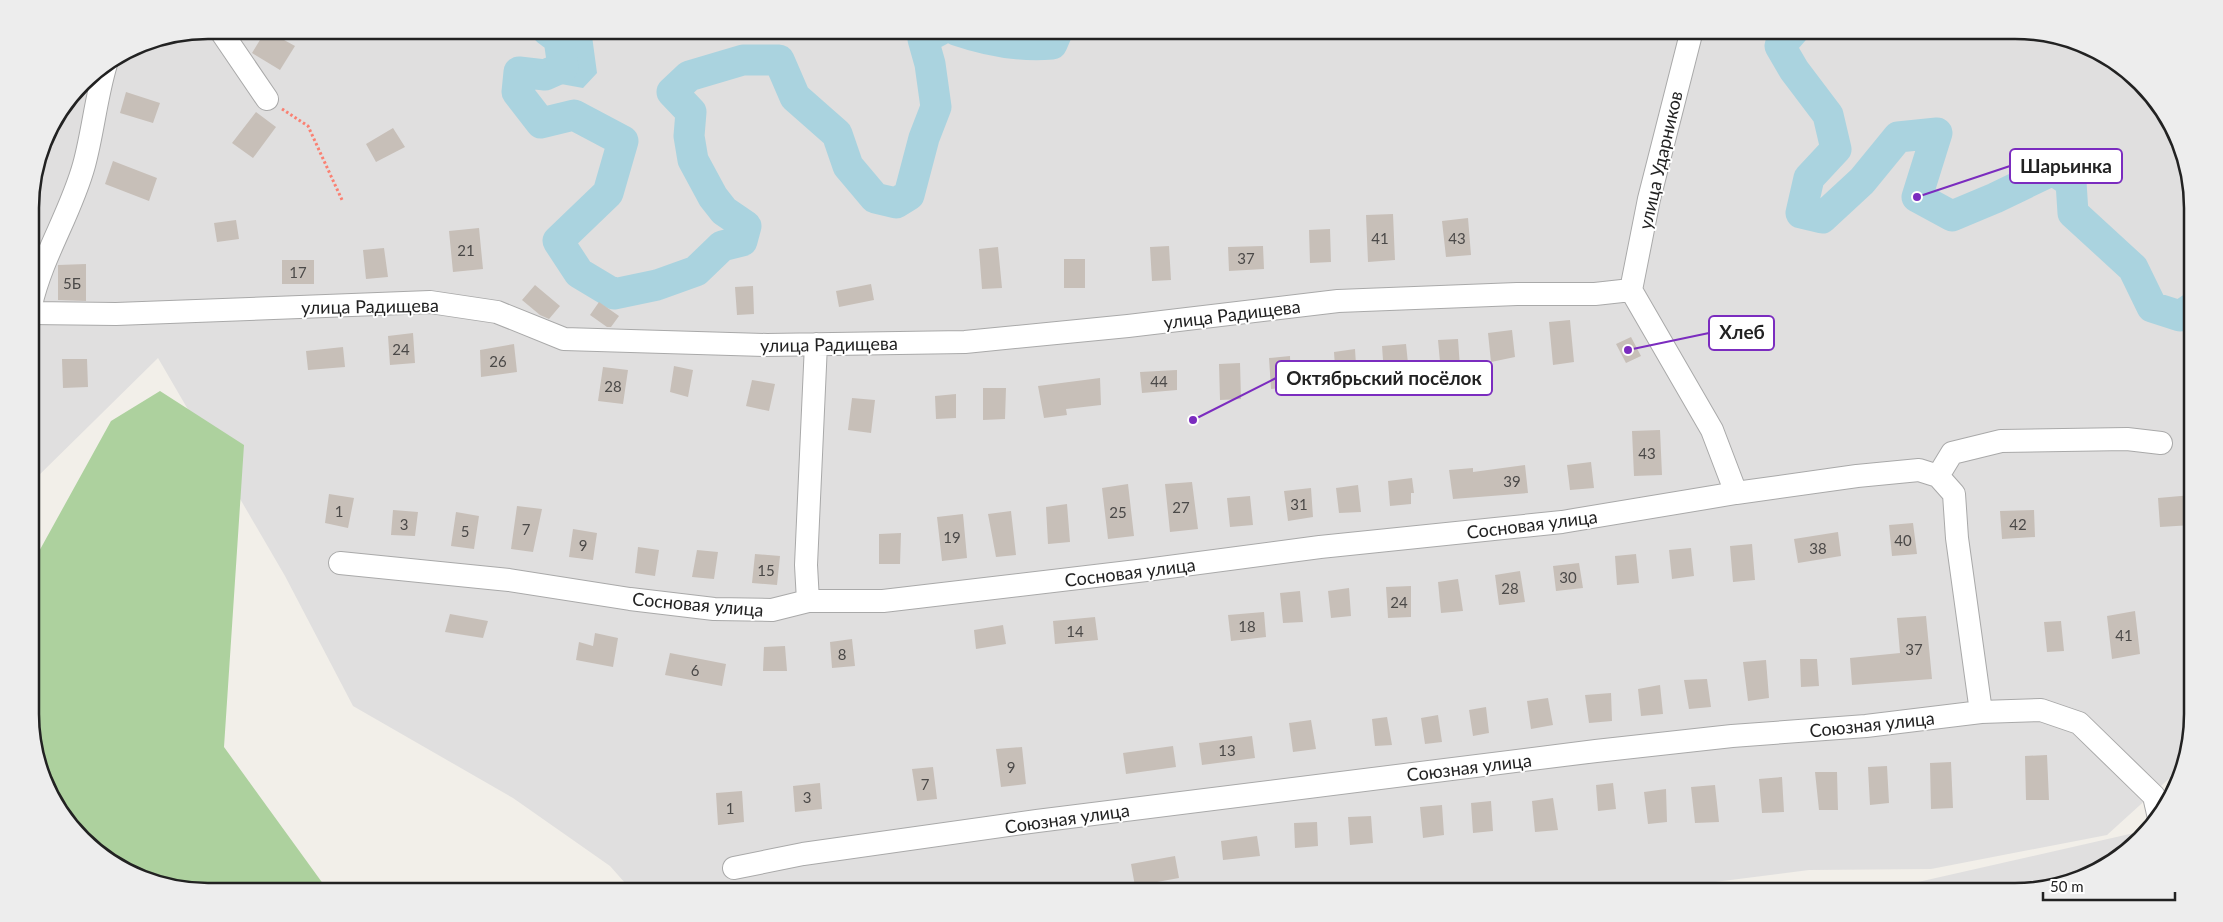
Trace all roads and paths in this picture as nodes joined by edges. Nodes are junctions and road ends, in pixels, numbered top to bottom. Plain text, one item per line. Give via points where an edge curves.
1 (226, 39) edge
2 (1690, 39) edge
3 (97, 80) edge
4 (267, 99) joint
5 (342, 200) dead end
6 (39, 274) edge
7 (1631, 290) junction
8 (39, 313) edge
9 (816, 344) junction
10 (2161, 443) dead end
11 (1928, 473) junction
12 (1736, 493) junction
13 (340, 563) dead end
14 (808, 601) junction
15 (1981, 712) junction
16 (2157, 807) edge
17 (734, 868) dead end

1 - 4 street
2 - 7 street, улица Ударников via 1649,200
3 - 6 street via 84,166
4 - 5 path via 308,126
7 - 9 street, улица Радищева via 1595,294 1338,301 965,342
7 - 12 street via 1712,430
8 - 9 street, улица Радищева via 430,302 497,312 564,338
9 - 14 street via 806,564
10 - 11 street via 2127,438 2001,441 1952,453
11 - 12 street, Сосновая улица via 1857,476
11 - 15 street via 1954,494
12 - 14 street, Сосновая улица via 1562,522 1320,547 883,601
13 - 14 street, Сосновая улица via 509,580 714,609 772,610
15 - 16 street, Союзная улица via 2041,710 2079,723 2154,796
15 - 17 street, Союзная улица via 1596,751 1037,821 803,854

